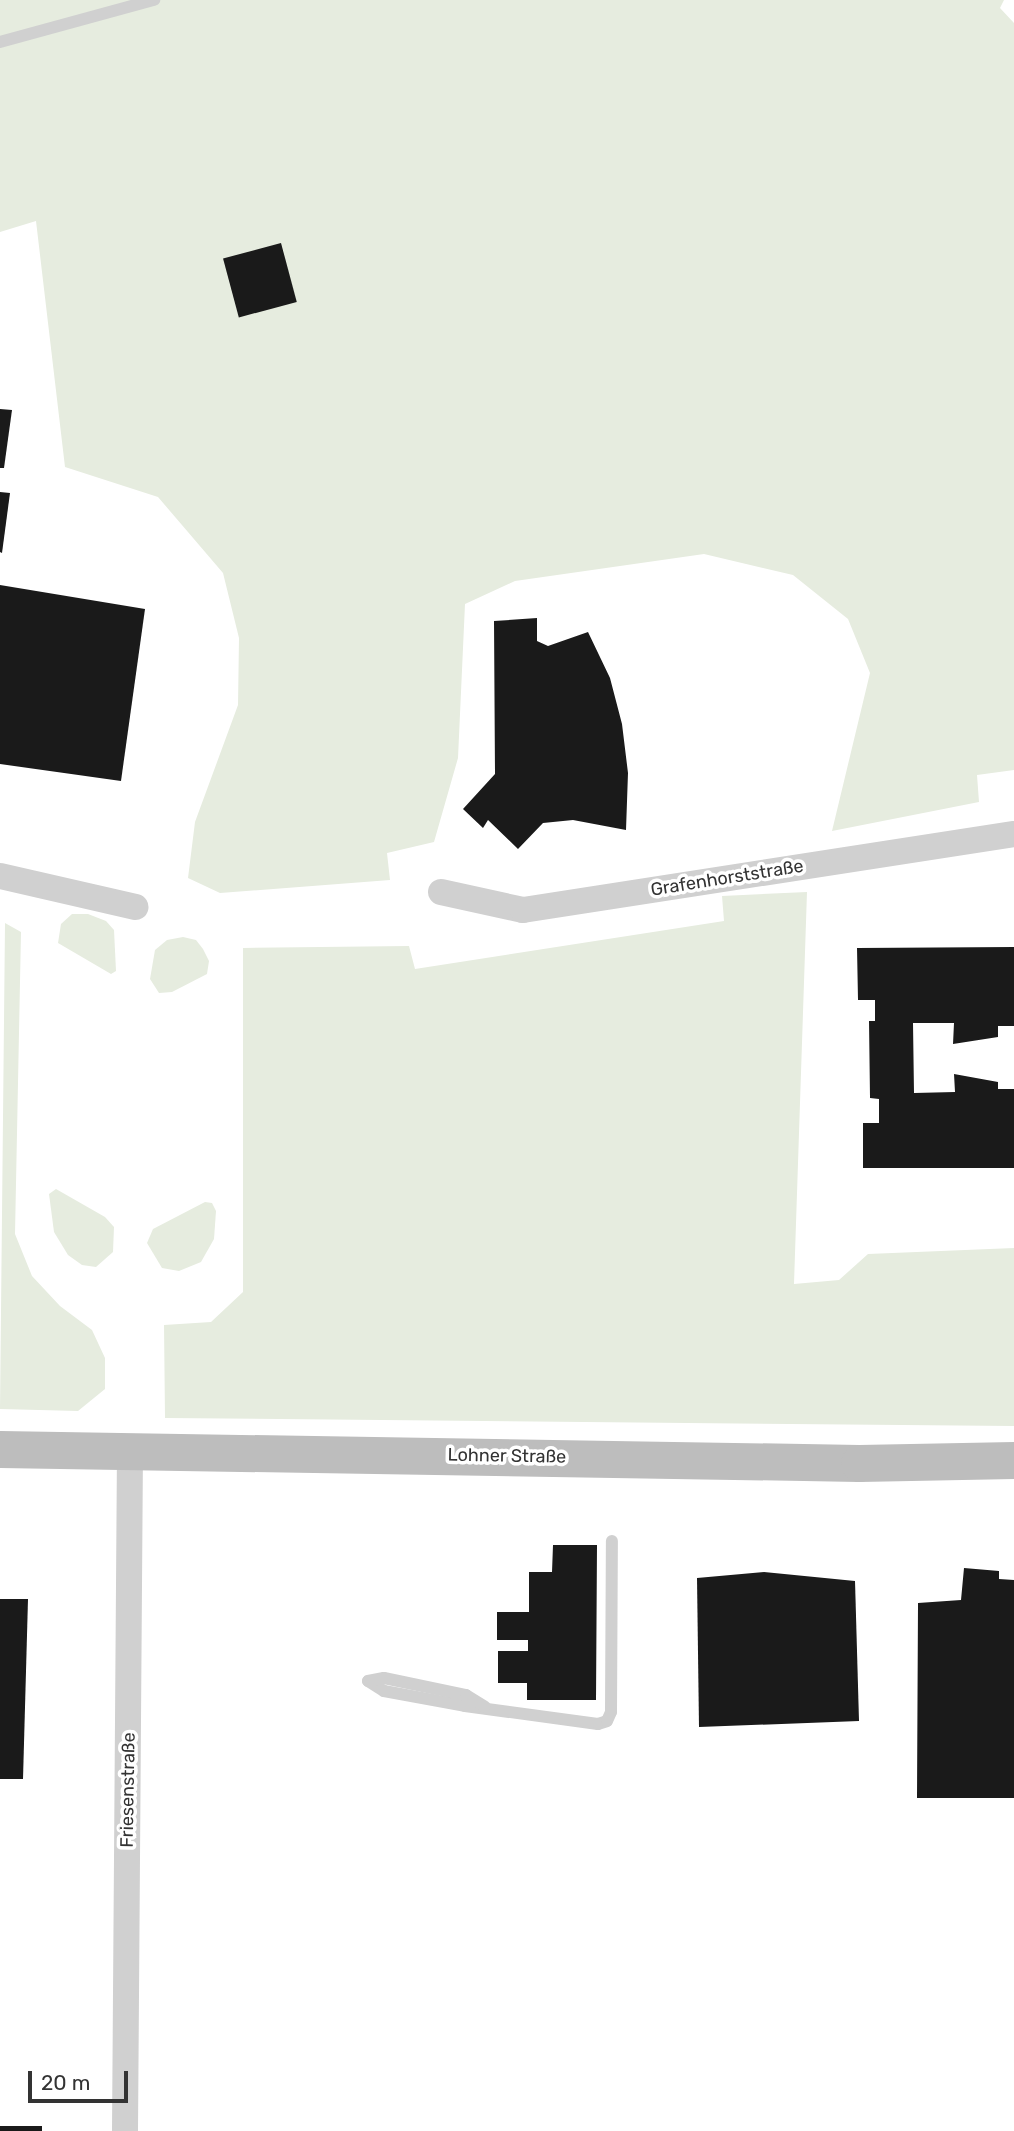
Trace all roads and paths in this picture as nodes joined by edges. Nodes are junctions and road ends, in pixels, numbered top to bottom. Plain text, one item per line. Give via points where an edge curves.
1 (154, 0) edge
2 (0, 42) edge
3 (1014, 834) edge
4 (0, 876) edge
5 (441, 892) dead end
6 (135, 907) dead end
7 (0, 1449) edge
8 (130, 1449) junction
9 (1014, 1460) edge
10 (612, 1541) dead end
11 (368, 1681) dead end
12 (125, 2131) edge

1 - 2 lane
3 - 5 street, Grafenhorststraße via 523,910
4 - 6 street
7 - 8 main road, Lohner Straße
8 - 9 main road, Lohner Straße via 859,1463
8 - 12 street, Friesenstraße
10 - 11 lane via 611,1712 607,1721 584,1723 485,1707 466,1695 384,1678

